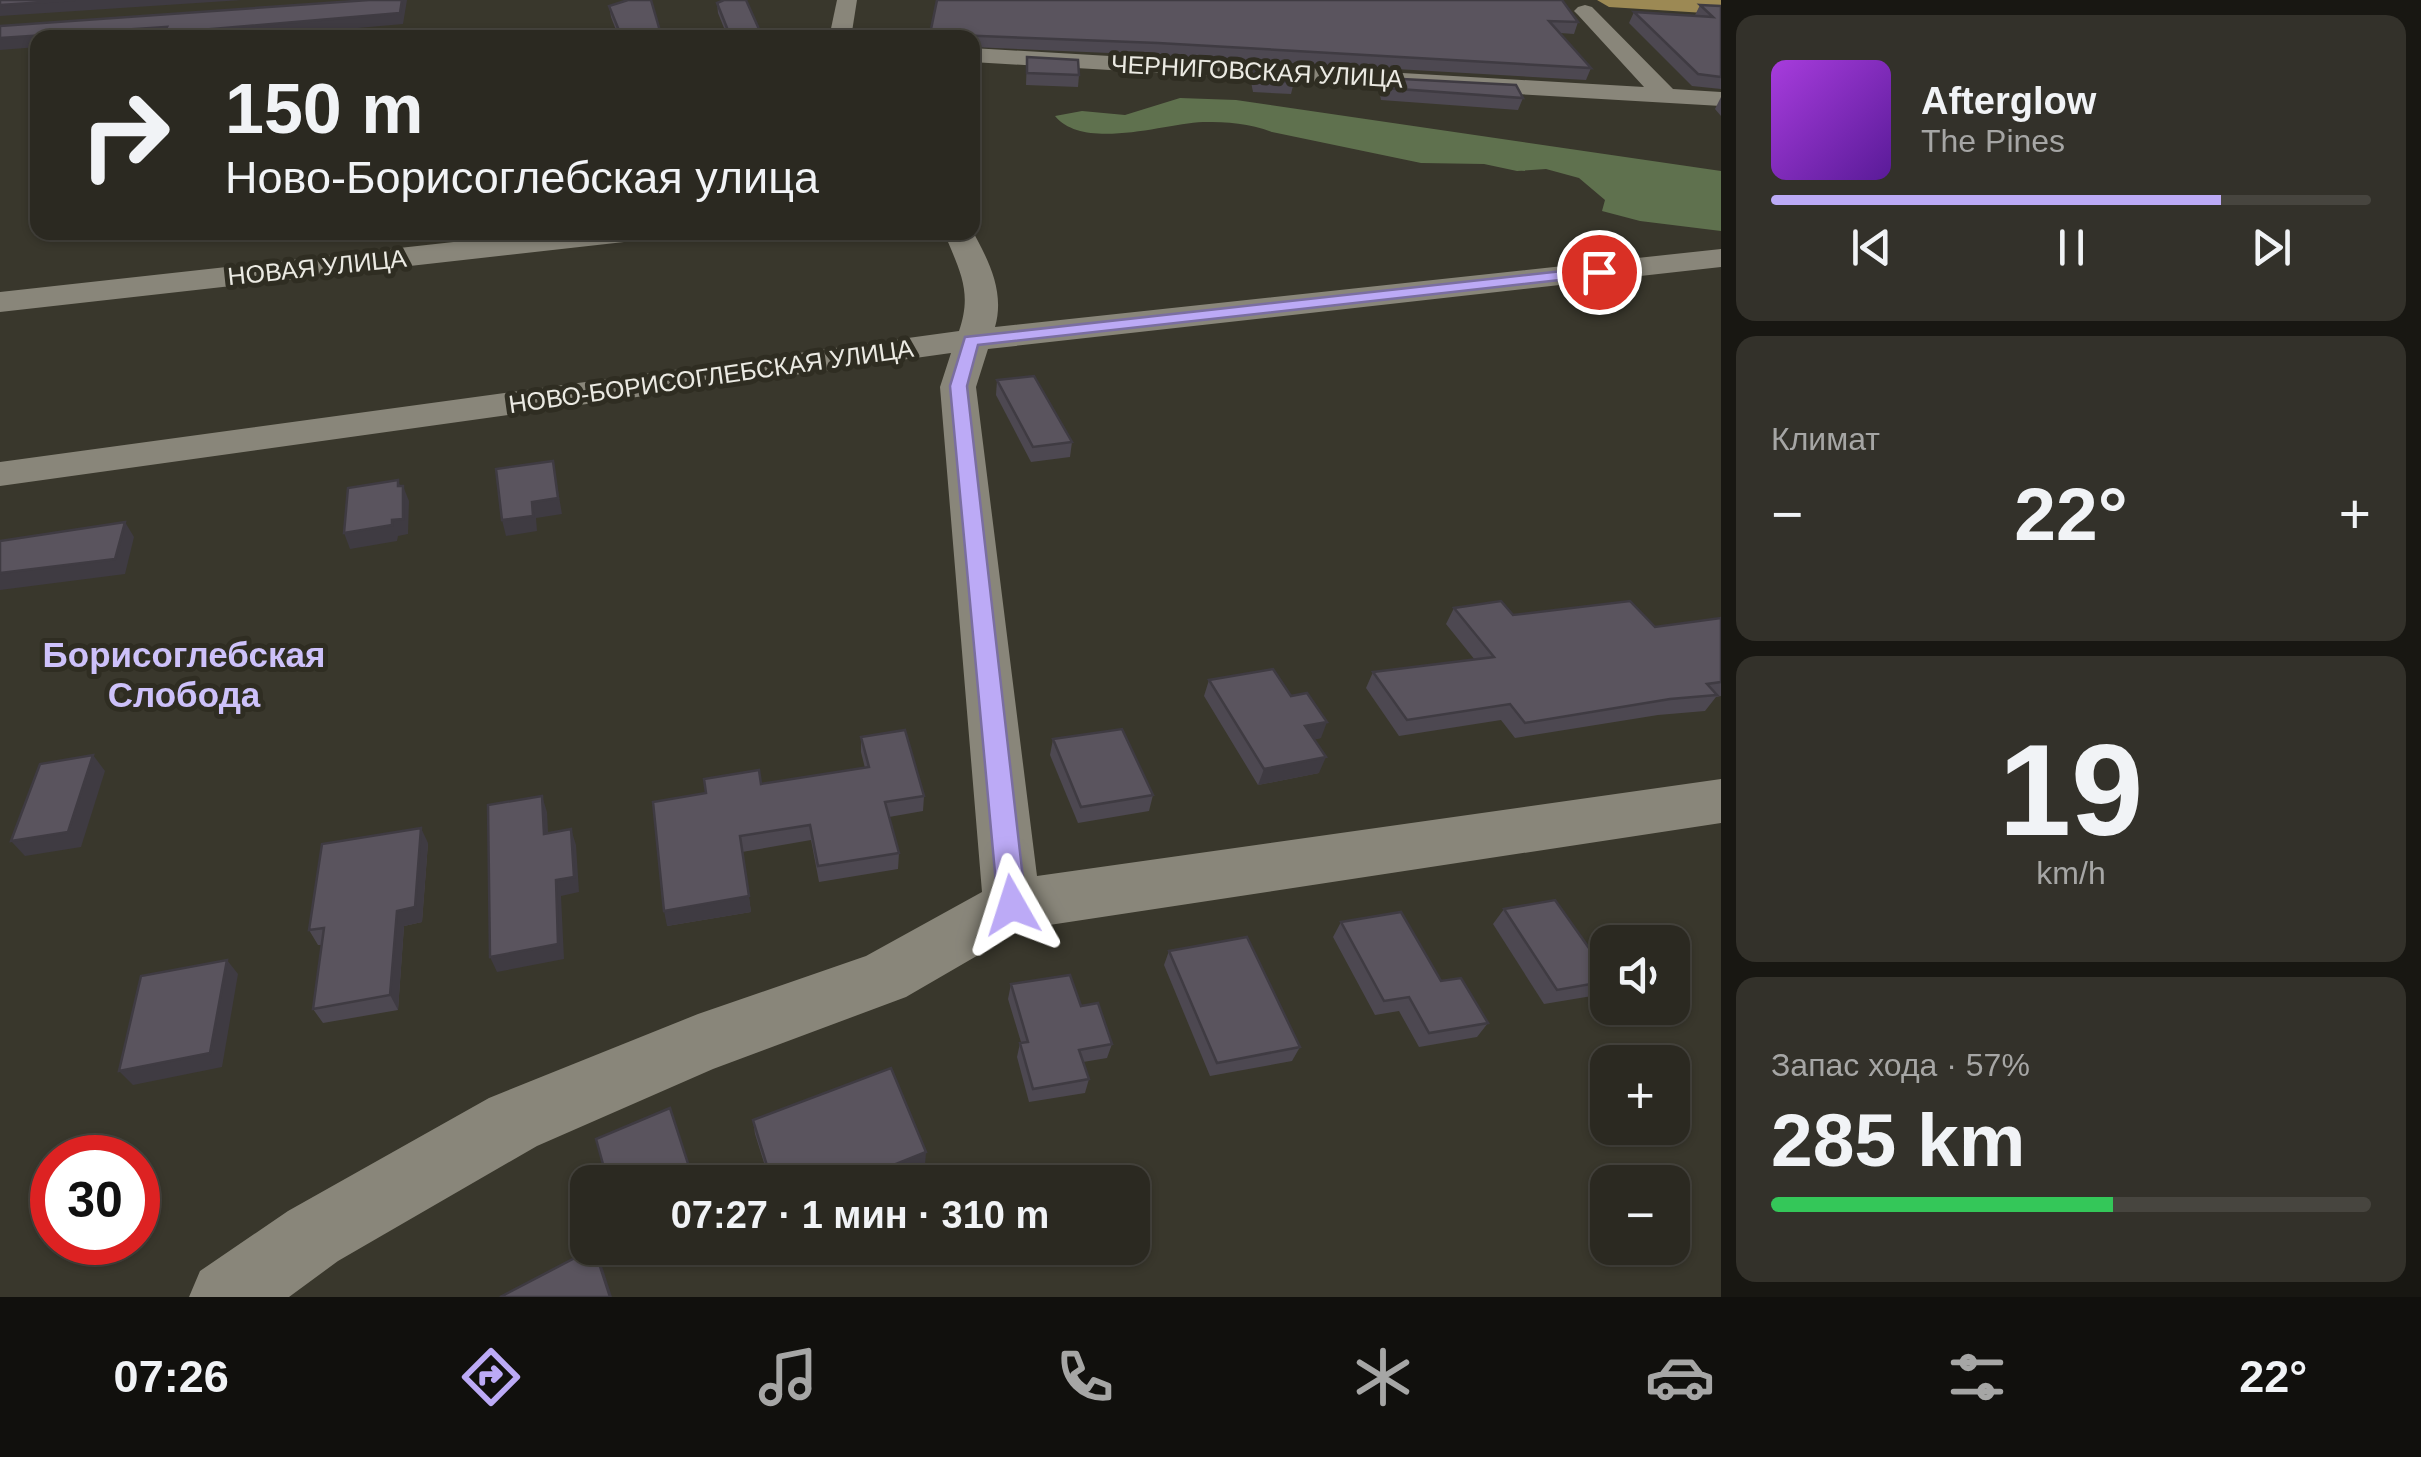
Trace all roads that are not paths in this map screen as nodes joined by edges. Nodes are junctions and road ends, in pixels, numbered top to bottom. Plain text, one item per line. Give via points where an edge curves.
1 (1609, 0) edge
2 (841, 2) edge
3 (1721, 7) edge
4 (1585, 10) dead end
5 (840, 30) edge
6 (980, 55) edge
7 (1665, 94) junction
8 (1721, 99) edge
9 (561, 240) edge
10 (962, 240) edge
11 (1721, 258) edge
12 (0, 302) edge
13 (971, 340) junction
14 (0, 474) edge
15 (1721, 801) edge
16 (1012, 905) junction
17 (226, 1297) edge

1 - 3 main road
2 - 5 street
4 - 7 street
6 - 7 street, ЧЕРНИГОВСКАЯ УЛИЦА
7 - 8 street, ЧЕРНИГОВСКАЯ УЛИЦА
9 - 12 street, НОВАЯ УЛИЦА
10 - 13 street via 984,308
11 - 13 street, НОВО-БОРИСОГЛЕБСКАЯ УЛИЦА
13 - 14 street, НОВО-БОРИСОГЛЕБСКАЯ УЛИЦА
13 - 16 street via 958,386
15 - 16 street
16 - 17 street via 884,976 698,1044 514,1122 312,1236

